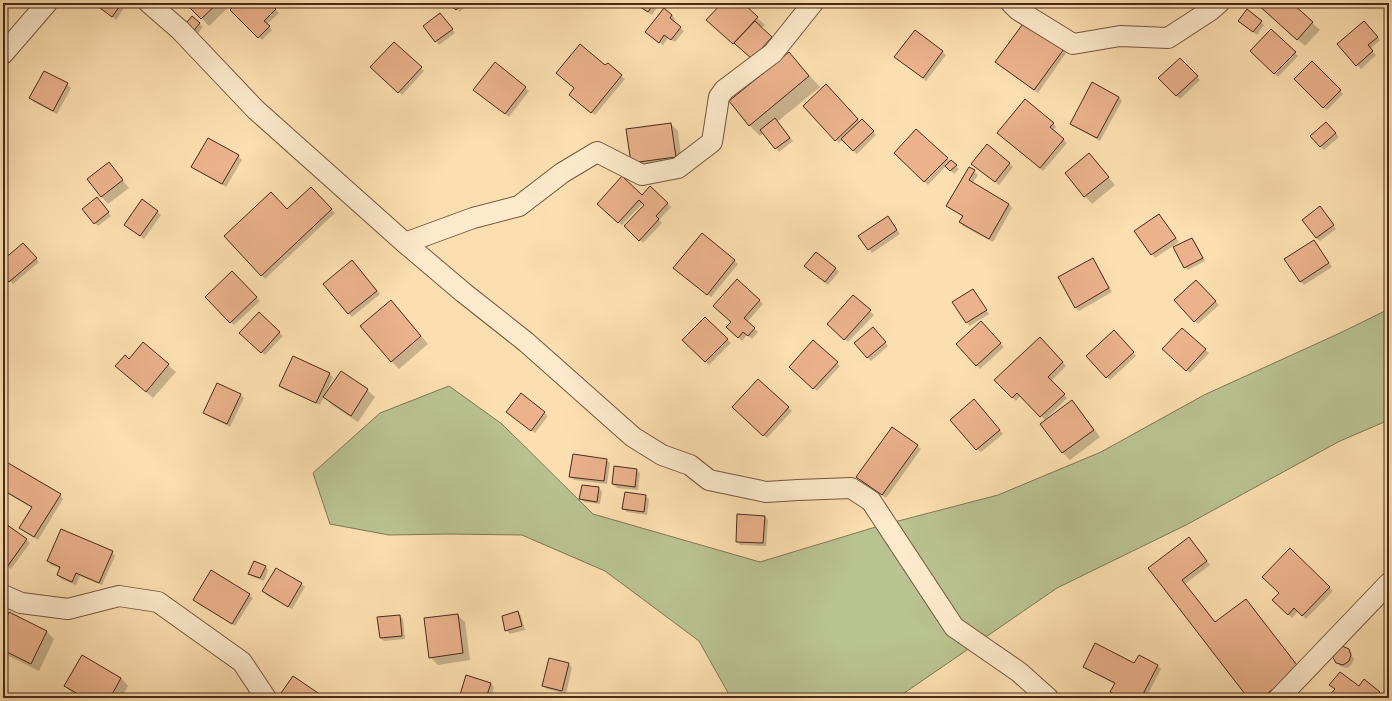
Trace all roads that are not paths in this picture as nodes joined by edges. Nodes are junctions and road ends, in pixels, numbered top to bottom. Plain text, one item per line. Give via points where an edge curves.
1 (47, 3) edge
2 (149, 3) edge
3 (813, 3) edge
4 (1011, 3) edge
5 (1219, 3) edge
6 (3, 54) edge
7 (405, 243) junction
8 (1389, 583) edge
9 (3, 595) edge
10 (266, 698) edge
11 (1048, 698) edge
12 (1279, 698) edge

1 - 6 street
2 - 7 street via 180,30 256,110
3 - 7 street via 773,53 724,90 719,97 712,142 678,168 642,175 597,152 562,173 519,206 473,218
4 - 5 street via 1073,44 1120,36 1168,38
7 - 11 street via 526,342 633,437 662,455 690,465 709,480 766,492 851,488 871,501 954,627 1019,672
8 - 12 street
9 - 10 street via 21,603 68,609 119,596 158,602 242,662

